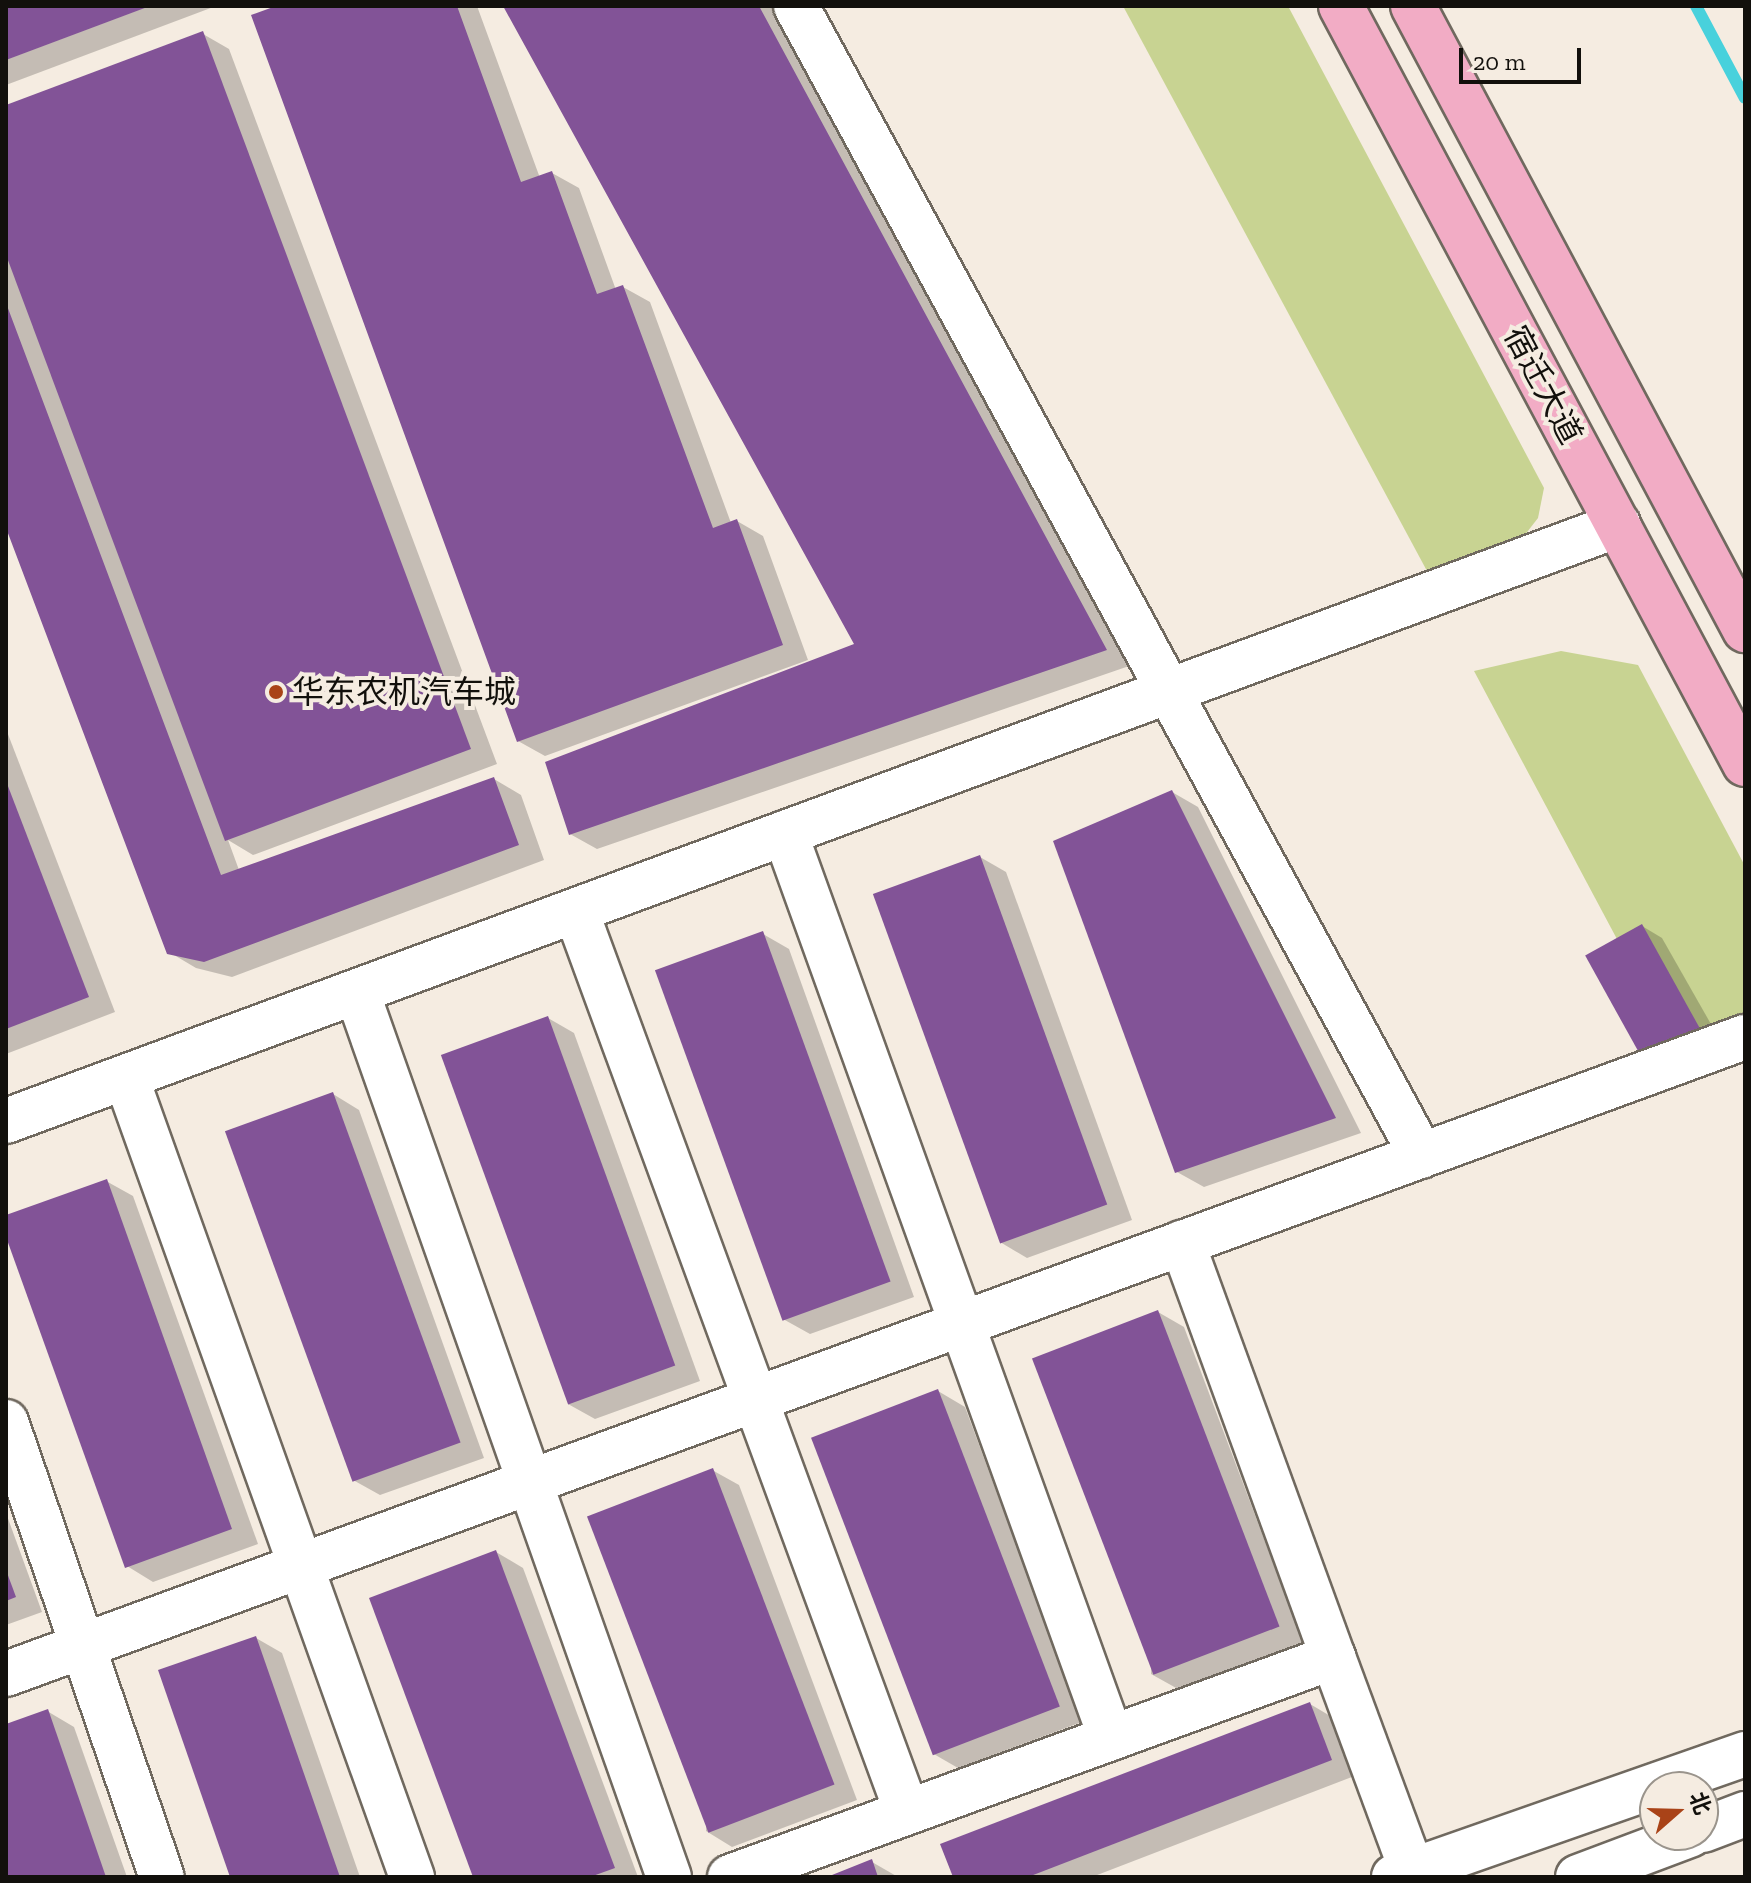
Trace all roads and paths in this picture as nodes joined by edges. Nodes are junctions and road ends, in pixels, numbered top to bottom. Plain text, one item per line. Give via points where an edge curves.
1 (796, 6) edge
2 (1341, 6) edge
3 (1413, 6) edge
4 (1618, 525) junction
5 (1745, 630) edge
6 (1169, 692) junction
7 (1745, 764) edge
8 (785, 833) junction
9 (576, 911) junction
10 (357, 992) junction
11 (1745, 1037) edge
12 (126, 1077) junction
13 (6, 1121) edge
14 (1422, 1156) junction
15 (1182, 1243) junction
16 (962, 1324) junction
17 (755, 1399) junction
18 (6, 1422) edge
19 (530, 1482) junction
20 (301, 1566) junction
21 (83, 1646) junction
22 (1333, 1657) junction
23 (6, 1674) edge
24 (1111, 1738) junction
25 (1745, 1754) edge
26 (907, 1812) junction
27 (1745, 1814) edge
28 (1719, 1824) edge
29 (1647, 1851) edge
30 (1403, 1874) edge
31 (162, 1877) edge
32 (412, 1877) edge
33 (669, 1877) edge
34 (730, 1877) edge
35 (1578, 1877) edge

1 - 6 street
2 - 4 main road, 宿迁大道
3 - 5 main road, 宿迁大道
4 - 6 street
4 - 7 main road, 宿迁大道
6 - 8 street
6 - 14 street
8 - 9 street
8 - 16 street
9 - 10 street
9 - 17 street
10 - 12 street
10 - 19 street
11 - 14 street
12 - 13 street
12 - 20 street
14 - 15 street
15 - 16 street
15 - 22 street
16 - 17 street
16 - 24 street
17 - 19 street
17 - 26 street
18 - 21 street
19 - 20 street
19 - 33 street
20 - 21 street
20 - 32 street
21 - 23 street
21 - 31 street
22 - 24 street
22 - 30 street
24 - 26 street
25 - 30 street
26 - 34 street
27 - 28 street
29 - 35 street

